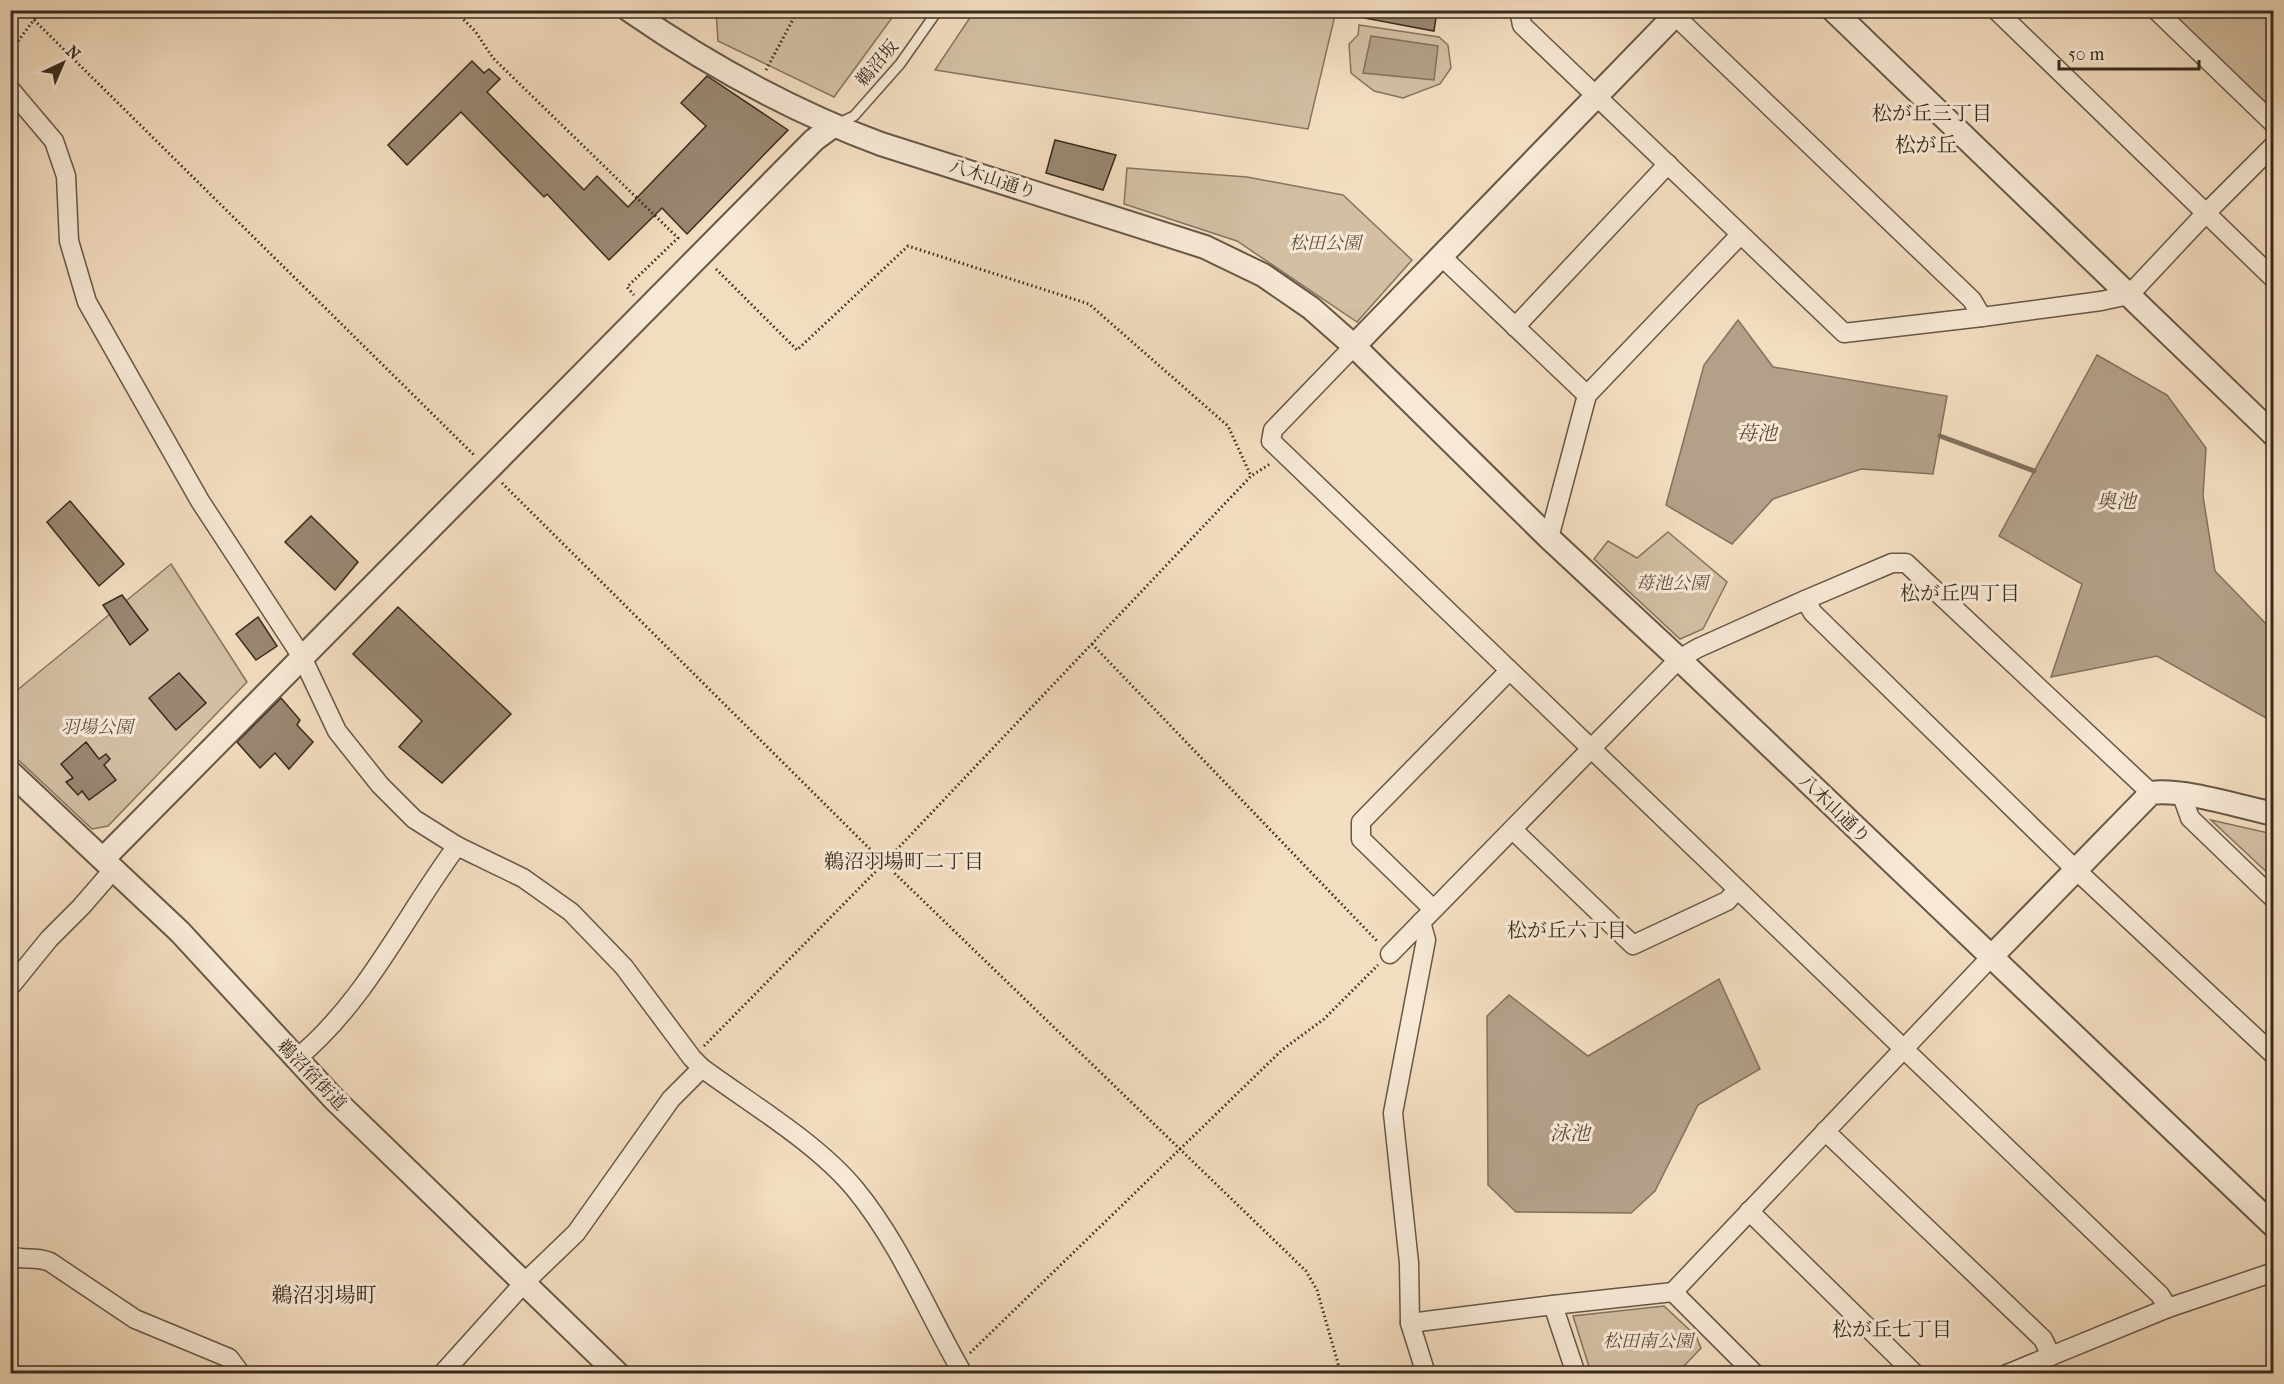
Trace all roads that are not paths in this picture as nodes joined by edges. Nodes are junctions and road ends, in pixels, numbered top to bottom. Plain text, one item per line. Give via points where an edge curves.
1 (629, 10) edge
2 (938, 10) edge
3 (1519, 10) edge
4 (1833, 10) edge
5 (1996, 10) edge
6 (2156, 10) edge
7 (1675, 12) edge
8 (10, 89) edge
9 (1596, 96) junction
10 (2274, 124) edge
11 (833, 126) junction
12 (2274, 145) edge
13 (1668, 164) junction
14 (2205, 214) junction
15 (1740, 235) junction
16 (1442, 257) junction
17 (2274, 279) edge
18 (2129, 295) junction
19 (1982, 317) junction
20 (1515, 327) junction
21 (1354, 346) junction
22 (1587, 395) junction
23 (2274, 435) edge
24 (1549, 538) junction
25 (1805, 600) junction
26 (302, 657) junction
27 (1679, 659) junction
28 (1509, 671) junction
29 (1590, 749) junction
30 (10, 772) edge
31 (2151, 793) junction
32 (2181, 793) junction
33 (2274, 814) edge
34 (1513, 830) junction
35 (457, 846) junction
36 (109, 864) junction
37 (2076, 870) junction
38 (1737, 890) junction
39 (2274, 898) edge
40 (1427, 916) junction
41 (1390, 954) road end
42 (1990, 958) junction
43 (10, 987) edge
44 (1904, 1048) junction
45 (2274, 1055) edge
46 (296, 1059) junction
47 (697, 1063) junction
48 (1825, 1131) junction
49 (1749, 1211) junction
50 (2274, 1226) edge
51 (10, 1255) edge
52 (2274, 1272) edge
53 (524, 1283) junction
54 (1673, 1292) junction
55 (1553, 1305) junction
56 (2168, 1308) junction
57 (1410, 1323) junction
58 (2051, 1356) junction
59 (957, 1370) edge
60 (1750, 1372) edge
61 (241, 1374) edge
62 (442, 1374) edge
63 (618, 1374) edge
64 (1426, 1374) edge
65 (1576, 1374) edge
66 (1915, 1374) edge
67 (2007, 1374) edge

1 - 11 street, 八木山通り via 668,38
2 - 11 lane, 鵜沼坂 via 900,64 854,116
3 - 9 street via 1522,25
4 - 18 street
5 - 14 street
6 - 10 street
7 - 9 street
7 - 19 street via 1972,300
8 - 26 street via 54,141 66,176 69,241 87,302 200,501
9 - 13 street
9 - 16 street
11 - 21 street, 八木山通り via 1205,247 1263,275 1311,308
11 - 26 street via 814,140
12 - 14 street
13 - 15 street
13 - 20 street
14 - 17 street
14 - 18 street
15 - 19 street via 1844,333
15 - 22 street
16 - 20 street
16 - 21 street
18 - 19 street
18 - 23 street
20 - 22 street
21 - 24 street, 八木山通り
21 - 28 street via 1273,430 1271,441
22 - 24 street
24 - 27 street, 八木山通り
25 - 27 street
25 - 31 street via 1892,563 1906,563
25 - 37 street via 1813,613
26 - 35 street via 337,731 380,785 414,819
26 - 36 street
27 - 29 street
27 - 42 street, 八木山通り
28 - 29 street
28 - 40 street via 1361,822 1361,839
29 - 34 street
29 - 38 street
30 - 36 street, 鵜沼宿街道
31 - 32 street
31 - 37 street
32 - 33 street
32 - 39 street via 2190,818
34 - 38 street via 1633,945 1727,901
34 - 40 street
35 - 46 street via 383,958 339,1016
35 - 47 street via 523,878 572,912 624,967
36 - 43 street via 81,907
36 - 46 street, 鵜沼宿街道 via 180,932
37 - 42 street
37 - 45 street
38 - 44 street
40 - 41 street
40 - 57 street via 1426,940 1393,1113
42 - 44 street
42 - 50 street, 八木山通り
44 - 48 street
44 - 56 street via 2160,1295
46 - 53 street, 鵜沼宿街道
47 - 53 street via 576,1233
47 - 59 street via 814,1149 855,1189 900,1255
48 - 49 street
48 - 58 street via 2043,1339
49 - 54 street
49 - 66 street
51 - 61 street via 50,1262 135,1319 229,1358
52 - 56 street
53 - 62 street
53 - 63 street, 鵜沼宿街道
54 - 55 street
54 - 60 street
55 - 57 street
55 - 65 street
56 - 58 street
57 - 64 street
58 - 67 street

